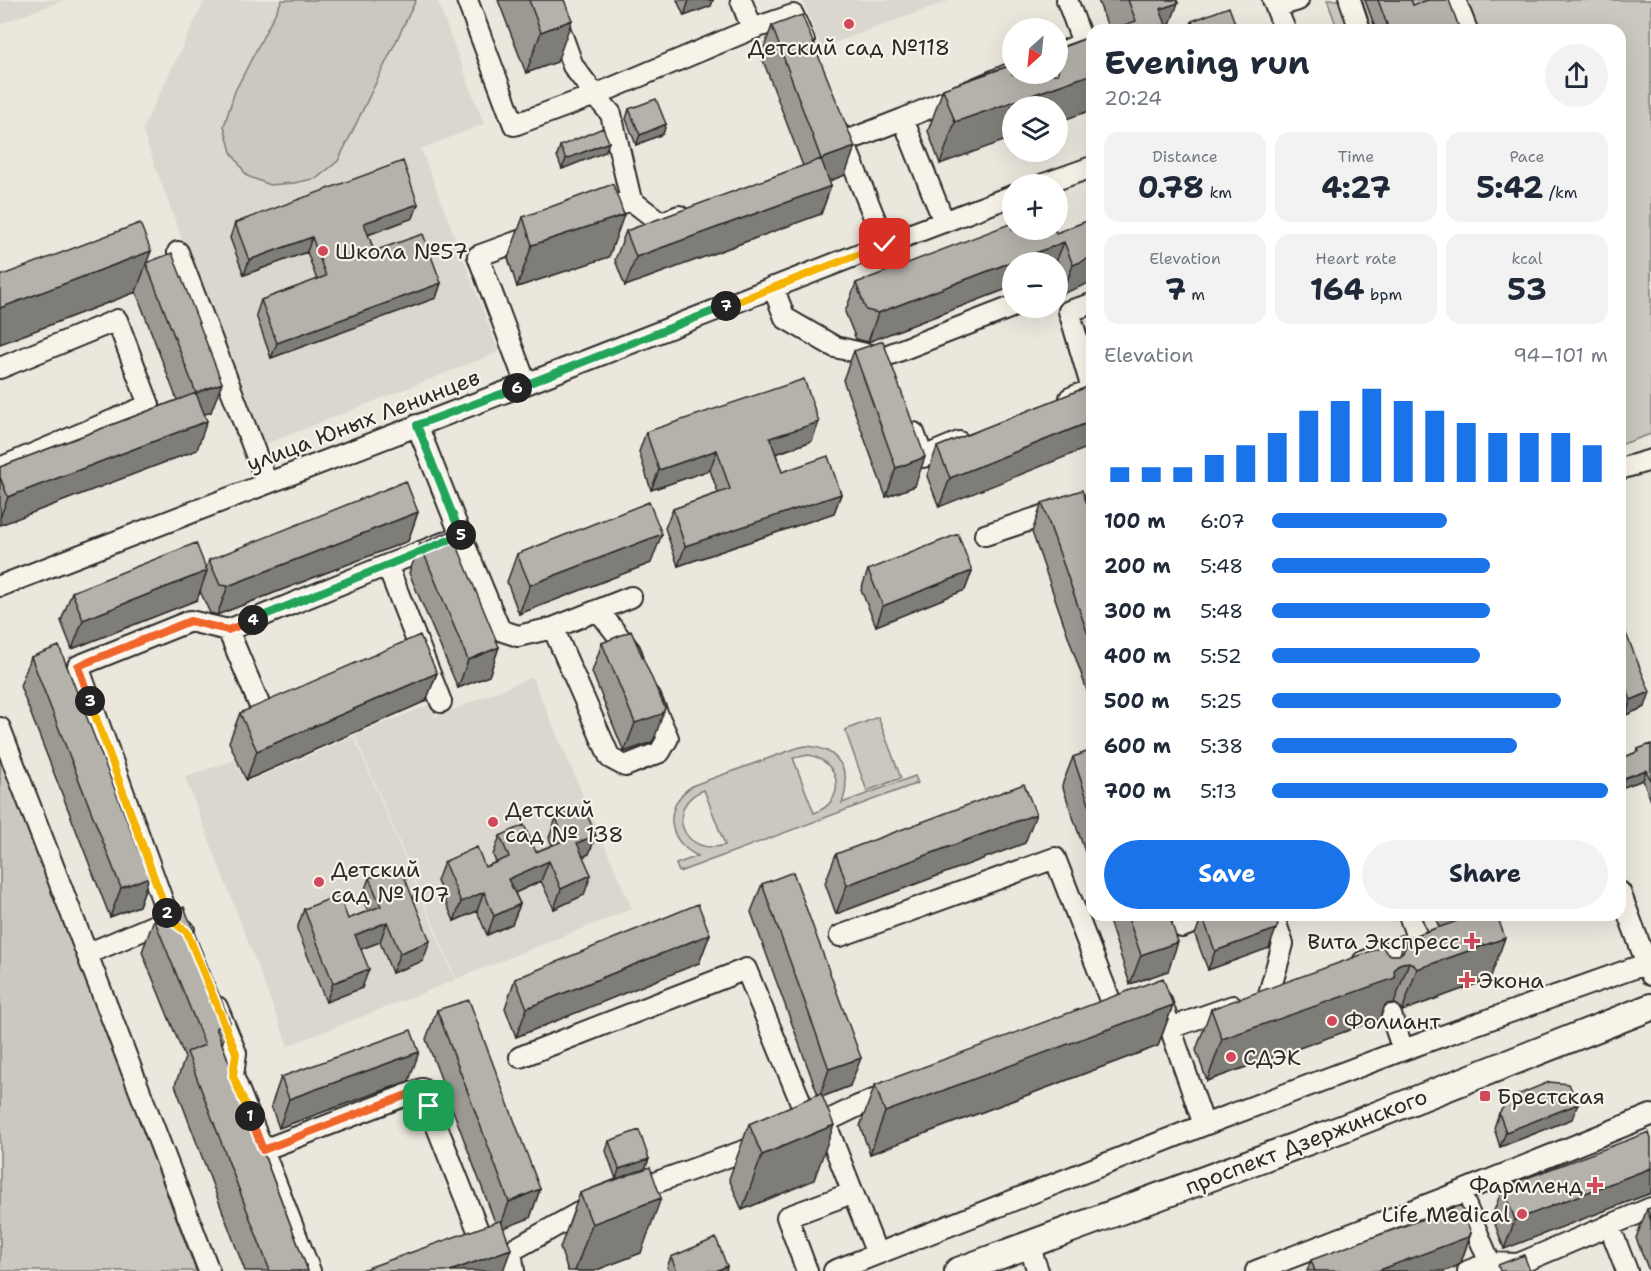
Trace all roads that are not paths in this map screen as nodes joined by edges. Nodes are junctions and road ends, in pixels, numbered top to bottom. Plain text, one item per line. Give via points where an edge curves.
1 (467, 0) edge
2 (549, 0) edge
3 (741, 0) edge
4 (1067, 0) edge
5 (1298, 0) edge
6 (1350, 0) edge
7 (1455, 0) edge
8 (1275, 4) edge
9 (1283, 24) edge
10 (1358, 24) edge
11 (1465, 24) edge
12 (752, 29) junction
13 (1068, 50) edge
14 (810, 57) edge
15 (1002, 76) edge
16 (595, 95) junction
17 (903, 119) junction
18 (836, 120) edge
19 (844, 141) junction
20 (1086, 169) edge
21 (1068, 176) edge
22 (631, 200) junction
23 (1002, 200) edge
24 (694, 210) edge
25 (576, 220) edge
26 (944, 222) junction
27 (555, 228) edge
28 (885, 244) junction
29 (178, 252) dead end
30 (773, 287) junction
31 (1086, 305) edge
32 (1068, 307) edge
33 (1002, 311) edge
34 (1067, 318) edge
35 (883, 357) junction
36 (0, 368) edge
37 (1086, 372) edge
38 (892, 380) edge
39 (526, 384) junction
40 (1086, 391) edge
41 (1049, 406) edge
42 (905, 412) edge
43 (417, 425) junction
44 (976, 435) edge
45 (1651, 460) edge
46 (1626, 467) edge
47 (0, 468) edge
48 (267, 483) junction
49 (1086, 513) edge
50 (985, 535) dead end
51 (461, 536) junction
52 (387, 565) junction
53 (0, 586) edge
54 (631, 597) dead end
55 (598, 610) junction
56 (553, 628) junction
57 (228, 630) junction
58 (420, 647) junction
59 (399, 656) edge
60 (441, 702) dead end
61 (283, 703) edge
62 (0, 728) edge
63 (1626, 908) edge
64 (169, 919) junction
65 (1198, 921) edge
66 (1275, 921) edge
67 (1411, 921) edge
68 (1182, 927) dead end
69 (840, 936) dead end
70 (191, 943) edge
71 (87, 954) junction
72 (1649, 967) edge
73 (1342, 969) edge
74 (209, 987) edge
75 (1290, 987) edge
76 (1269, 994) junction
77 (1651, 1007) edge
78 (1113, 1008) junction
79 (1390, 1015) dead end
80 (1091, 1017) edge
81 (1170, 1028) junction
82 (1403, 1050) junction
83 (520, 1057) dead end
84 (913, 1085) edge
85 (1650, 1119) edge
86 (818, 1124) junction
87 (1204, 1125) junction
88 (263, 1150) junction
89 (1460, 1192) junction
90 (852, 1193) junction
91 (1651, 1208) edge
92 (1609, 1225) junction
93 (1029, 1246) junction
94 (511, 1251) junction
95 (877, 1254) junction
96 (1490, 1263) junction
97 (1519, 1267) edge
98 (1268, 1269) edge
99 (209, 1271) edge
100 (310, 1271) edge
101 (514, 1271) edge
102 (807, 1271) edge
103 (834, 1271) edge
104 (958, 1271) edge
105 (1038, 1271) edge
106 (1468, 1271) edge
107 (1627, 1271) edge

1 - 16 street via 514,125
2 - 16 street via 573,66
3 - 12 street
4 - 13 street via 1083,43
5 - 8 street
6 - 10 street
7 - 11 street
8 - 9 street
12 - 14 street via 794,15
12 - 16 street
15 - 17 street
16 - 22 street via 610,114
17 - 19 street
17 - 26 street
18 - 19 street
19 - 28 street
20 - 21 street
22 - 24 street via 660,223
22 - 25 street
23 - 26 street, улица Юных Ленинцев
26 - 28 street, улица Юных Ленинцев
27 - 39 street via 478,256
28 - 30 street, улица Юных Ленинцев
29 - 48 street
30 - 35 street via 785,318 835,347
30 - 39 street, улица Юных Ленинцев
31 - 32 street
33 - 35 street
34 - 37 street
35 - 38 street
36 - 47 street via 117,320 149,405
39 - 43 street, улица Юных Ленинцев
40 - 41 street
42 - 44 street via 923,457
43 - 48 street, улица Юных Ленинцев
43 - 51 street
45 - 46 street
48 - 53 street, улица Юных Ленинцев
49 - 50 street via 1079,504
51 - 52 street
51 - 56 street via 501,630 518,636
52 - 57 street
52 - 58 street
54 - 55 street
55 - 56 street
55 - 56 street via 630,651 642,678 668,738 660,752 625,766 610,758
57 - 61 street via 253,715
57 - 64 street via 190,621 78,666
58 - 59 street
58 - 60 street
62 - 71 street
63 - 72 street
64 - 70 street via 187,932
64 - 71 street
65 - 68 street
66 - 76 street via 1283,944
67 - 73 street via 1418,940 1373,968
69 - 78 street via 1055,858
71 - 99 street
72 - 82 street
74 - 88 street via 236,1053 233,1076
75 - 76 street
76 - 81 street
77 - 93 main road, проспект Дзержинского
78 - 80 street
78 - 81 street via 1161,1001
79 - 82 street
81 - 87 street
82 - 87 street
83 - 86 street via 746,969
84 - 86 street
85 - 89 street
86 - 90 street
86 - 94 street via 584,1210
87 - 95 street
88 - 94 street via 422,1089 472,1241
88 - 100 street
89 - 96 street
89 - 98 street
90 - 95 street
90 - 102 street via 787,1217
91 - 92 street
92 - 97 street
92 - 107 street
93 - 104 main road, проспект Дзержинского
93 - 105 street
94 - 101 street
95 - 103 street
96 - 97 street
96 - 106 street

